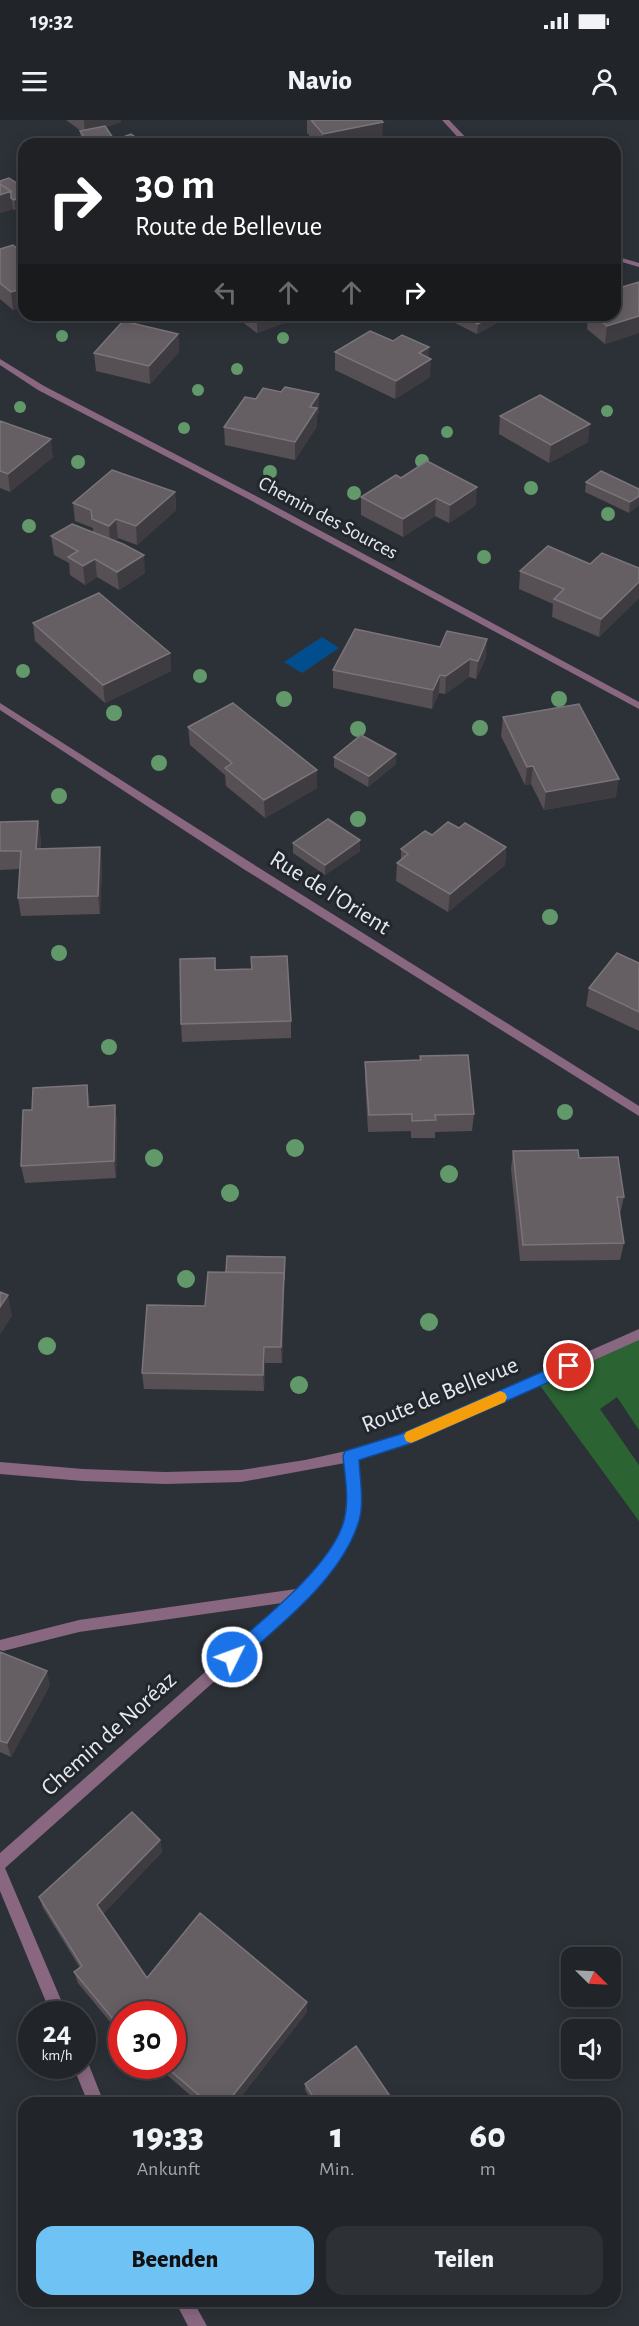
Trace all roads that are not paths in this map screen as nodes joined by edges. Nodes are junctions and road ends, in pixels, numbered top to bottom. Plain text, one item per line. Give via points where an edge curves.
1 (445, 120) edge
2 (462, 138) edge
3 (621, 260) edge
4 (639, 265) edge
5 (0, 361) edge
6 (0, 706) edge
7 (639, 706) edge
8 (639, 1112) edge
9 (639, 1334) edge
10 (351, 1456) junction
11 (0, 1468) edge
12 (303, 1594) junction
13 (3, 1645) dead end
14 (0, 1863) edge
15 (0, 1873) edge
16 (54, 2001) edge
17 (86, 2079) edge
18 (94, 2097) edge
19 (187, 2307) edge
20 (198, 2326) edge

1 - 2 street
3 - 4 street
5 - 7 street, Chemin des Sources via 41,388
6 - 8 street, Rue de l'Orient
9 - 10 street, Route de Bellevue via 457,1417
10 - 11 street, Route de Bellevue via 241,1476 165,1478
10 - 12 street, Chemin de Noréaz via 351,1523 341,1545
12 - 13 street via 79,1626
12 - 14 street, Chemin de Noréaz
15 - 16 street
17 - 18 street
19 - 20 street

